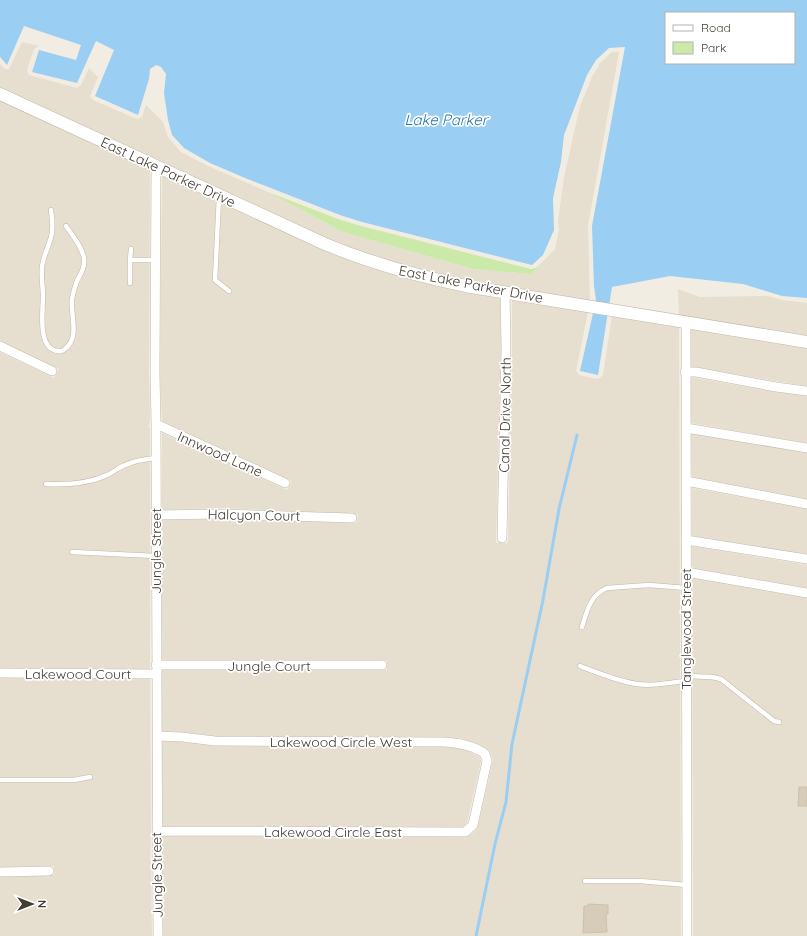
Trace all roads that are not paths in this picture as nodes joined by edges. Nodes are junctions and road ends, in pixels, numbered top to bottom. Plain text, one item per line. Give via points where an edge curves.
1 (0, 94) edge
2 (156, 166) junction
3 (219, 195) junction
4 (51, 210) dead end
5 (66, 226) dead end
6 (130, 249) dead end
7 (130, 260) junction
8 (155, 260) junction
9 (130, 284) dead end
10 (229, 292) dead end
11 (506, 292) junction
12 (686, 322) junction
13 (807, 342) edge
14 (0, 346) edge
15 (52, 371) dead end
16 (685, 372) junction
17 (807, 391) edge
18 (156, 424) junction
19 (686, 428) junction
20 (807, 448) edge
21 (156, 458) junction
22 (686, 481) junction
23 (285, 483) dead end
24 (46, 484) dead end
25 (807, 504) edge
26 (156, 515) junction
27 (352, 518) dead end
28 (502, 538) dead end
29 (686, 540) junction
30 (72, 552) dead end
31 (156, 556) junction
32 (807, 559) edge
33 (686, 572) junction
34 (686, 588) junction
35 (807, 593) edge
36 (582, 627) dead end
37 (382, 665) dead end
38 (580, 666) dead end
39 (156, 670) junction
40 (0, 673) edge
41 (686, 679) junction
42 (779, 722) dead end
43 (156, 736) junction
44 (90, 777) dead end
45 (0, 780) edge
46 (480, 791) joint
47 (157, 831) junction
48 (49, 871) dead end
49 (0, 872) edge
50 (585, 880) dead end
51 (687, 885) junction
52 (158, 936) edge
53 (687, 936) edge

1 - 2 street, East Lake Parker Drive
2 - 3 street, East Lake Parker Drive
2 - 8 street, Jungle Street
3 - 10 lane via 215,280
3 - 11 street, East Lake Parker Drive via 325,244 379,264 435,280
4 - 5 lane via 52,233 42,266 42,325 48,345 60,352 70,345 73,337 72,301 84,266 77,241
6 - 7 lane
7 - 8 lane
7 - 9 lane
8 - 18 street, Jungle Street
11 - 12 street, East Lake Parker Drive
11 - 28 street, Canal Drive North
12 - 13 street, East Lake Parker Drive
12 - 16 street, Tanglewood Street
14 - 15 street
16 - 17 street
16 - 19 street, Tanglewood Street
18 - 21 street, Jungle Street
18 - 23 street, Innwood Lane
19 - 20 street
19 - 22 street, Tanglewood Street
21 - 24 lane via 134,462 97,479 67,484
21 - 26 street, Jungle Street
22 - 25 street
22 - 29 street, Tanglewood Street
26 - 27 street, Halcyon Court via 222,514
26 - 31 street, Jungle Street
29 - 32 street
29 - 33 street, Tanglewood Street
30 - 31 lane
31 - 39 street, Jungle Street
33 - 34 street, Tanglewood Street
33 - 35 street
34 - 36 lane via 648,586 601,590 590,604
34 - 41 street, Tanglewood Street
37 - 39 street, Jungle Court
38 - 41 lane via 637,684 664,684
39 - 40 street, Lakewood Court
39 - 43 street, Jungle Street
41 - 42 lane via 721,679 774,721
41 - 51 street, Tanglewood Street
43 - 46 street, Lakewood Circle West via 215,741 457,743 473,747 486,757
43 - 47 street, Jungle Street
44 - 45 lane via 74,780
46 - 47 street, Lakewood Circle East via 473,825 465,832
47 - 52 street, Jungle Street
48 - 49 street
50 - 51 lane
51 - 53 street, Tanglewood Street

